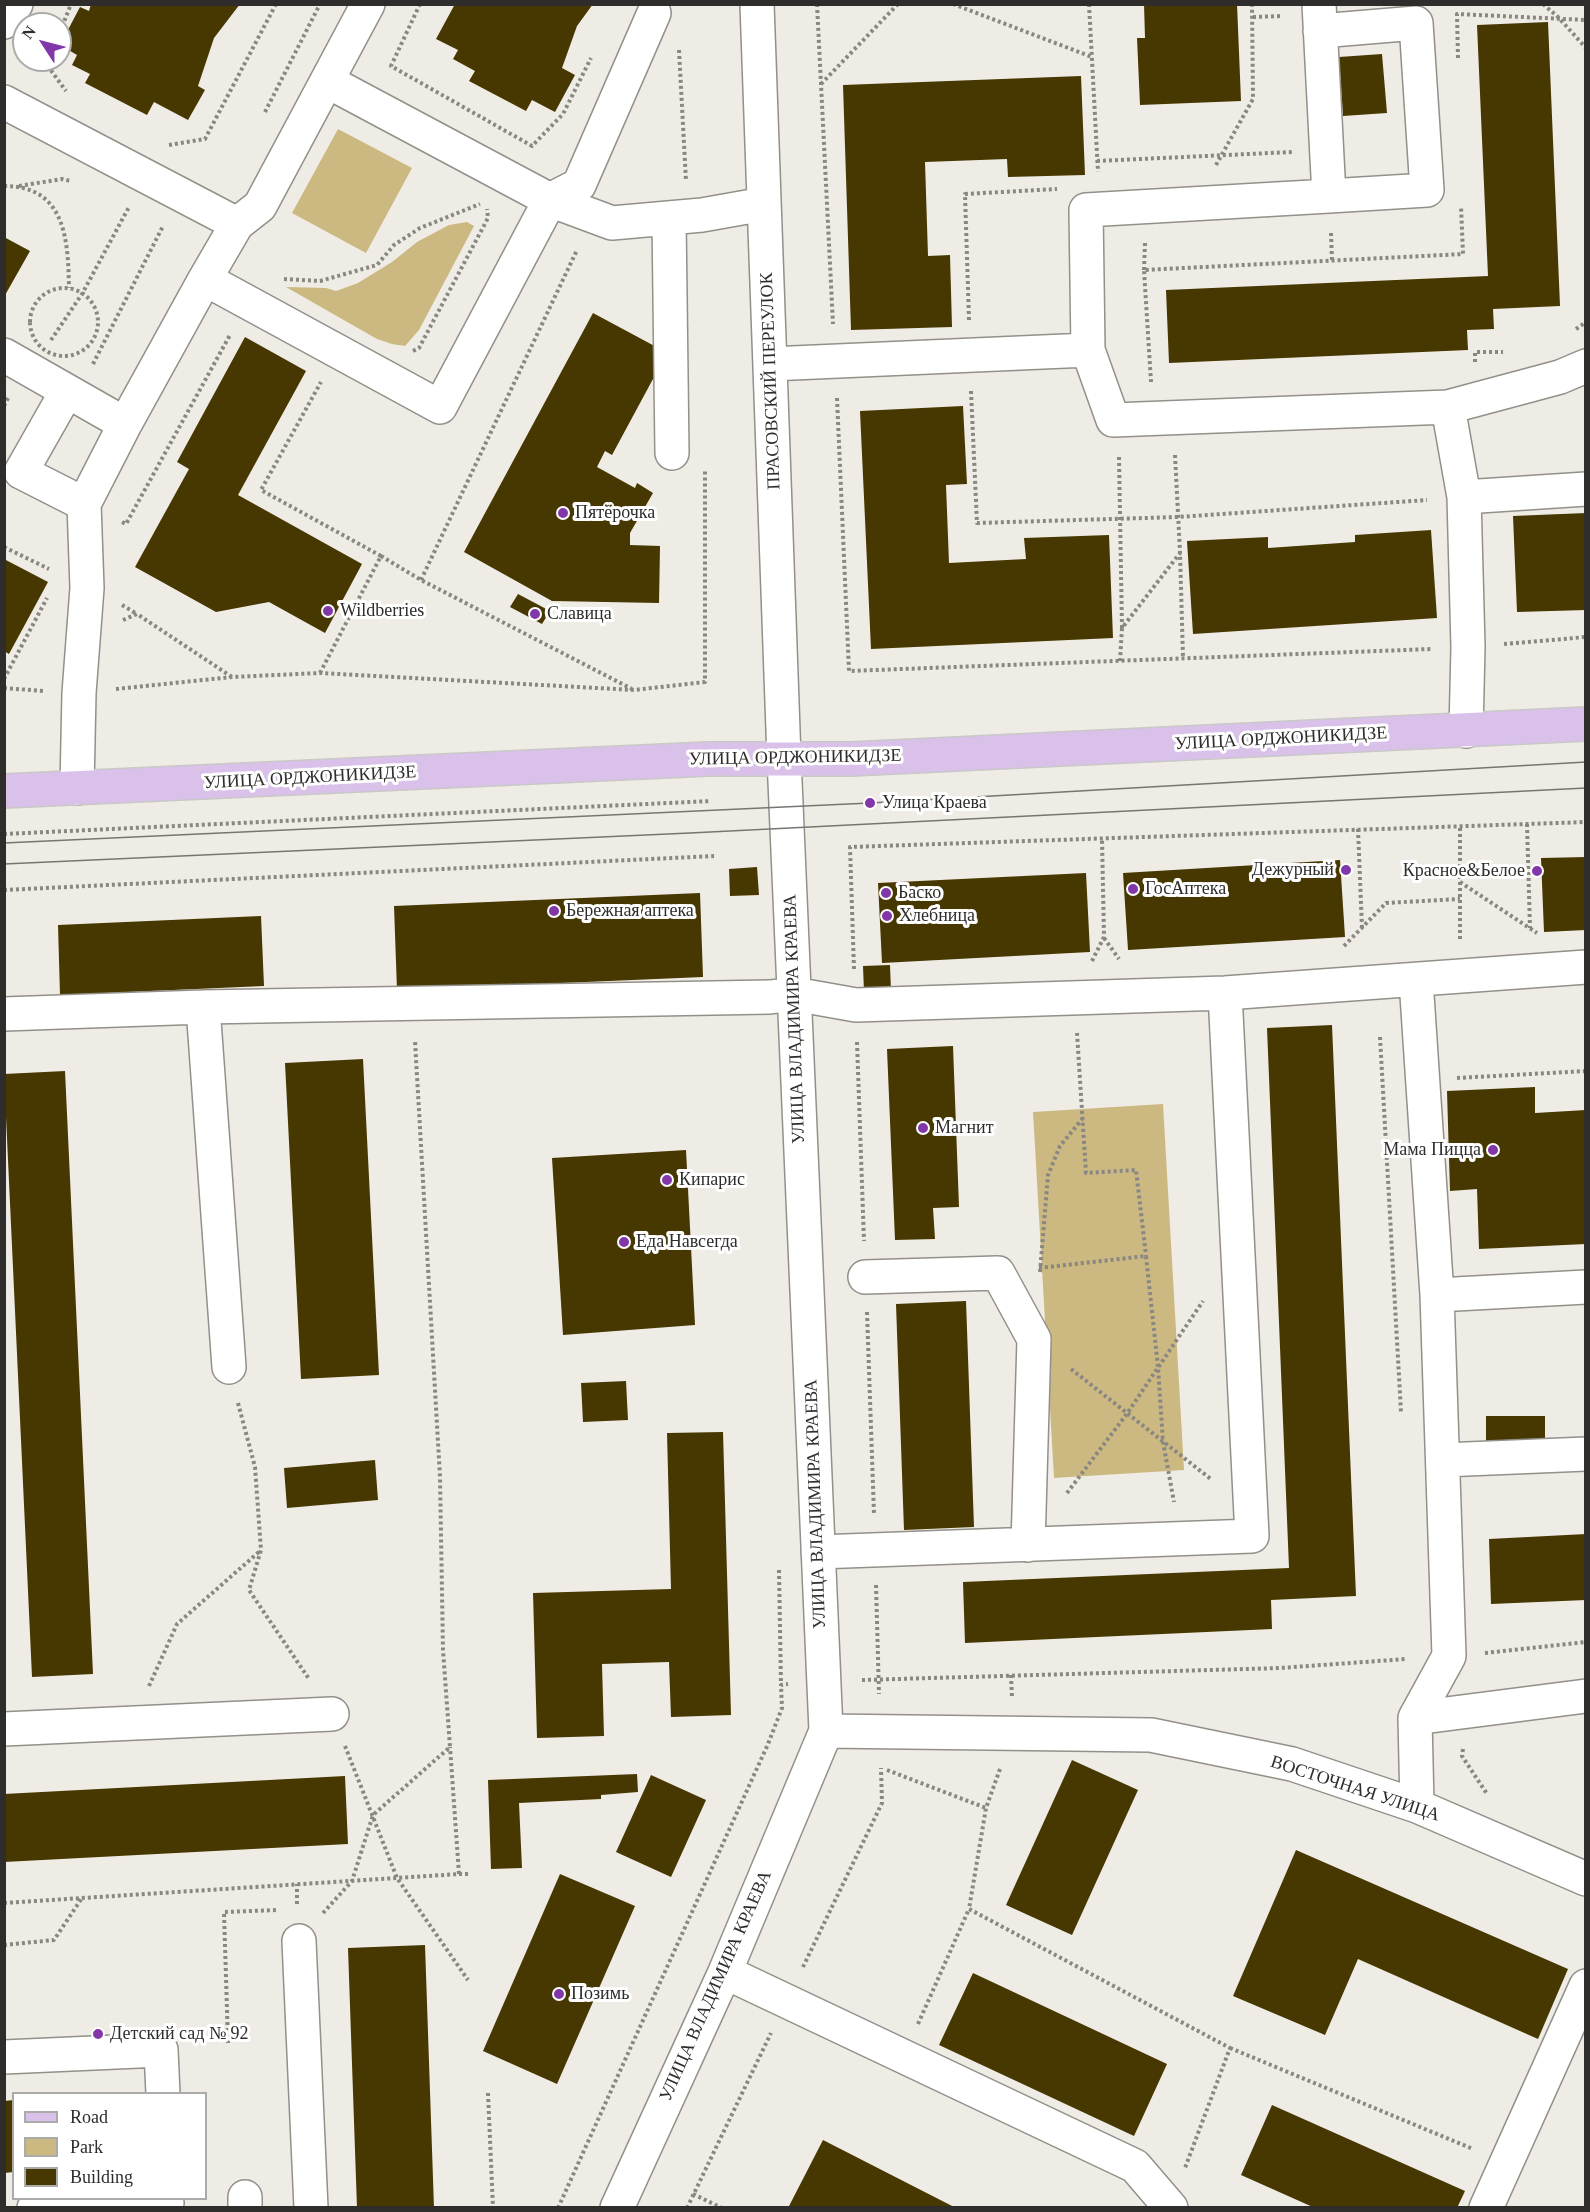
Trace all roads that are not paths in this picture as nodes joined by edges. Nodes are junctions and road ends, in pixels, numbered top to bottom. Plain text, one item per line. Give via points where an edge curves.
1 (16, 4) edge
2 (368, 4) edge
3 (757, 4) edge
4 (654, 13) dead end
5 (1320, 18) edge
6 (4, 22) edge
7 (327, 81) junction
8 (4, 102) edge
9 (1329, 196) junction
10 (550, 200) junction
11 (764, 204) junction
12 (669, 218) junction
13 (237, 224) junction
14 (212, 268) junction
15 (1089, 350) junction
16 (22, 355) edge
17 (770, 364) junction
18 (1586, 366) edge
19 (71, 394) junction
20 (1448, 407) junction
21 (125, 424) junction
22 (672, 453) dead end
23 (1586, 489) edge
24 (1464, 497) junction
25 (84, 504) junction
26 (1586, 724) edge
27 (1466, 731) junction
28 (783, 758) junction
29 (77, 788) junction
30 (4, 791) edge
31 (1581, 967) edge
32 (1416, 980) junction
33 (1225, 993) junction
34 (794, 994) junction
35 (202, 1007) junction
36 (4, 1014) edge
37 (865, 1277) road end
38 (1586, 1287) edge
39 (1437, 1295) junction
40 (229, 1367) road end
41 (1586, 1454) edge
42 (1443, 1460) junction
43 (1028, 1545) junction
44 (818, 1552) junction
45 (1586, 1696) edge
46 (332, 1714) road end
47 (1415, 1719) junction
48 (4, 1729) edge
49 (826, 1731) junction
50 (1417, 1806) junction
51 (1586, 1879) edge
52 (299, 1941) road end
53 (725, 1972) junction
54 (1586, 1986) edge
55 (4, 2057) edge
56 (163, 2092) edge
57 (167, 2203) edge
58 (1170, 2207) edge
59 (34, 2208) edge
60 (311, 2208) edge
61 (616, 2208) edge
62 (1486, 2208) edge

1 - 6 street
2 - 7 street
3 - 11 street, ПРАСОВСКИЙ ПЕРЕУЛОК
4 - 10 street via 579,185
5 - 9 street
5 - 9 street via 1416,23 1427,190
7 - 10 street
7 - 13 street via 260,206
8 - 13 street
9 - 15 street via 1086,210
10 - 12 street via 612,223
10 - 14 street via 440,407
11 - 12 street
11 - 17 street, ПРАСОВСКИЙ ПЕРЕУЛОК
12 - 22 street
13 - 14 street
14 - 21 street
15 - 17 street
15 - 20 street via 1113,420
16 - 19 street
17 - 28 street, ПРАСОВСКИЙ ПЕРЕУЛОК
18 - 20 street via 1560,377
19 - 21 street
19 - 25 street via 21,472
20 - 24 street
21 - 25 street
23 - 24 street
24 - 27 street
25 - 29 street via 86,601
26 - 27 main road, УЛИЦА ОРДЖОНИКИДЗЕ
27 - 28 main road, УЛИЦА ОРДЖОНИКИДЗЕ via 851,759
28 - 29 main road, УЛИЦА ОРДЖОНИКИДЗЕ
28 - 34 street, УЛИЦА ВЛАДИМИРА КРАЕВА
29 - 30 main road, УЛИЦА ОРДЖОНИКИДЗЕ
31 - 32 street
32 - 33 street
32 - 39 street
33 - 34 street via 856,1005
33 - 43 street via 1252,1536
34 - 35 street
34 - 44 street, УЛИЦА ВЛАДИМИРА КРАЕВА
35 - 36 street
35 - 40 street
37 - 43 street via 998,1273 1034,1339
38 - 39 street
39 - 42 street
41 - 42 street
42 - 47 street via 1449,1656
43 - 44 street
44 - 49 street, УЛИЦА ВЛАДИМИРА КРАЕВА
45 - 47 street
46 - 48 street
47 - 50 street
49 - 50 street, ВОСТОЧНАЯ УЛИЦА via 1151,1735 1292,1764
49 - 53 street, УЛИЦА ВЛАДИМИРА КРАЕВА
50 - 51 street, ВОСТОЧНАЯ УЛИЦА
52 - 60 street
53 - 58 street via 1135,2166
53 - 61 street, УЛИЦА ВЛАДИМИРА КРАЕВА
54 - 62 street
55 - 56 street via 161,2050
57 - 59 street

